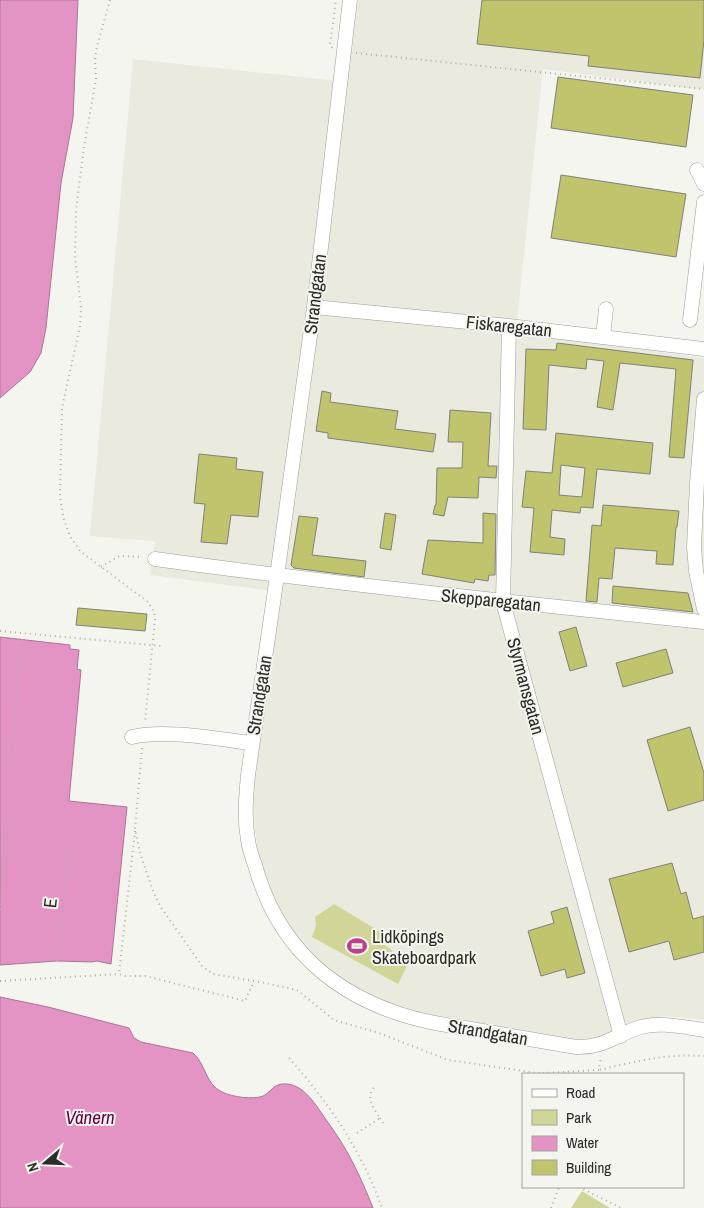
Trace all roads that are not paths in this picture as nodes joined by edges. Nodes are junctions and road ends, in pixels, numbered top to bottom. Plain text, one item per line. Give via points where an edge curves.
1 (350, 0) edge
2 (697, 170) dead end
3 (704, 184) edge
4 (704, 202) edge
5 (314, 308) junction
6 (606, 309) dead end
7 (690, 320) dead end
8 (509, 326) junction
9 (603, 337) junction
10 (704, 349) edge
11 (704, 399) edge
12 (154, 558) road end
13 (278, 576) junction
14 (503, 602) junction
15 (704, 609) edge
16 (704, 622) edge
17 (138, 736) road end
18 (251, 743) junction
19 (704, 1030) edge
20 (621, 1036) junction

1 - 5 street, Strandgatan
2 - 3 street
4 - 7 street
5 - 8 street, Fiskaregatan
5 - 13 street, Strandgatan
6 - 9 street
8 - 9 street, Fiskaregatan
8 - 14 street, Styrmansgatan
9 - 10 street, Fiskaregatan
11 - 15 street via 694,547
12 - 13 street, Skepparegatan
13 - 14 street, Skepparegatan
13 - 18 street, Strandgatan
14 - 16 street, Skepparegatan
14 - 20 street, Styrmansgatan
17 - 18 street via 192,736
18 - 20 street, Strandgatan via 245,809 248,841 260,883 274,917 300,951 324,975 358,998 430,1022 576,1047 590,1048
19 - 20 street, Strandgatan via 653,1025 639,1027

